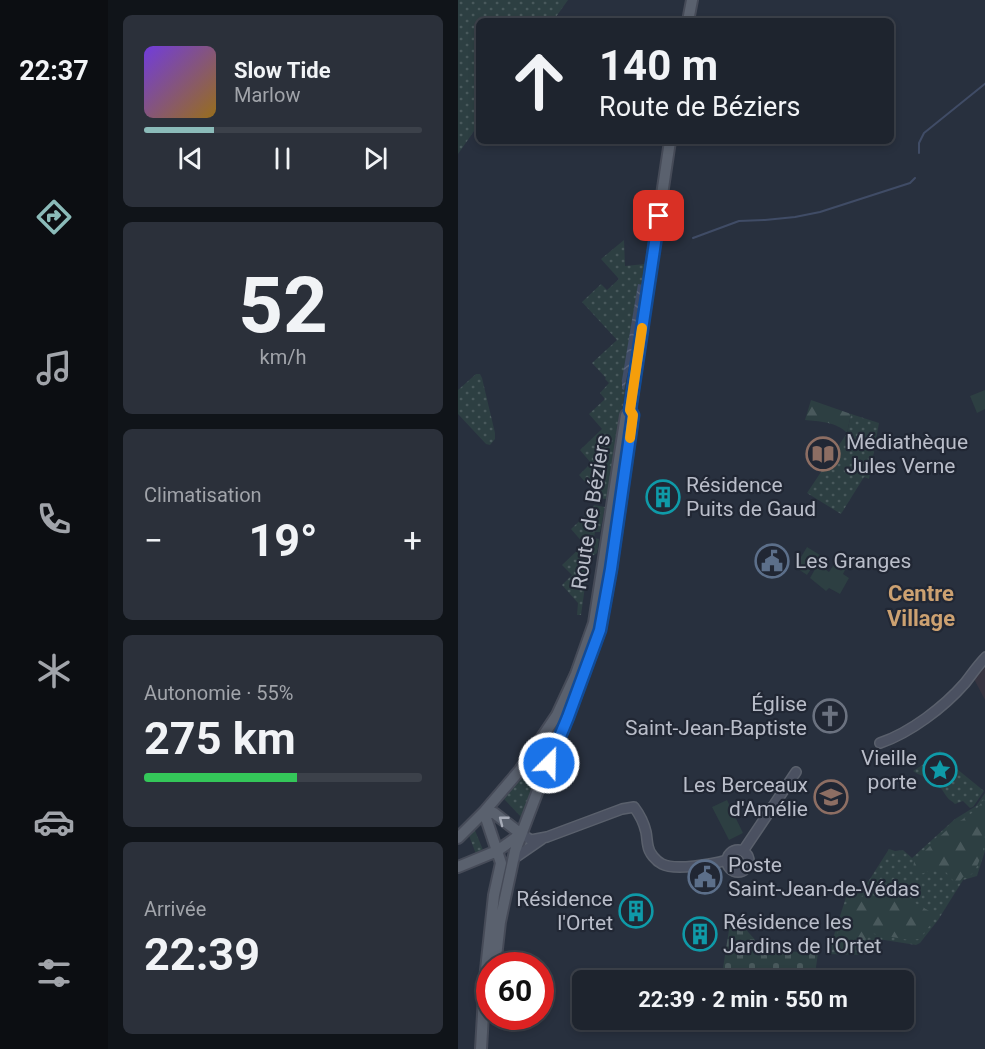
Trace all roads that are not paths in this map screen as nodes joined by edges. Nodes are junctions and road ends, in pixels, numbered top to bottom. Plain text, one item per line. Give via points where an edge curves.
1 (692, 0) edge
2 (689, 18) edge
3 (670, 144) edge
4 (597, 626) junction
5 (986, 657) edge
6 (880, 743) dead end
7 (796, 772) dead end
8 (484, 812) junction
9 (521, 834) junction
10 (547, 837) junction
11 (458, 838) edge
12 (497, 851) junction
13 (743, 851) junction
14 (513, 859) junction
15 (727, 860) junction
16 (458, 867) edge
17 (489, 952) edge
18 (497, 952) edge
19 (483, 1030) edge
20 (489, 1030) edge
21 (481, 1049) edge
22 (488, 1049) edge

1 - 2 main road
3 - 4 main road, Route de Béziers via 630,410 633,415 619,485 611,569
4 - 8 main road via 557,715 520,770
4 - 9 main road via 568,717
5 - 6 street via 946,702 915,725
7 - 13 street
9 -> 8 main road via 494,813
8 - 11 main road
8 - 12 main road
9 - 10 street via 531,840
9 - 12 main road
9 - 14 main road
10 - 14 street
10 - 15 street via 634,807 646,830 648,848 660,864 669,867
12 - 16 main road
12 - 17 main road via 500,863
13 - 15 street via 734,850
13 - 15 street via 748,862 741,871 730,869
14 - 18 main road
19 - 21 main road
20 - 22 main road

